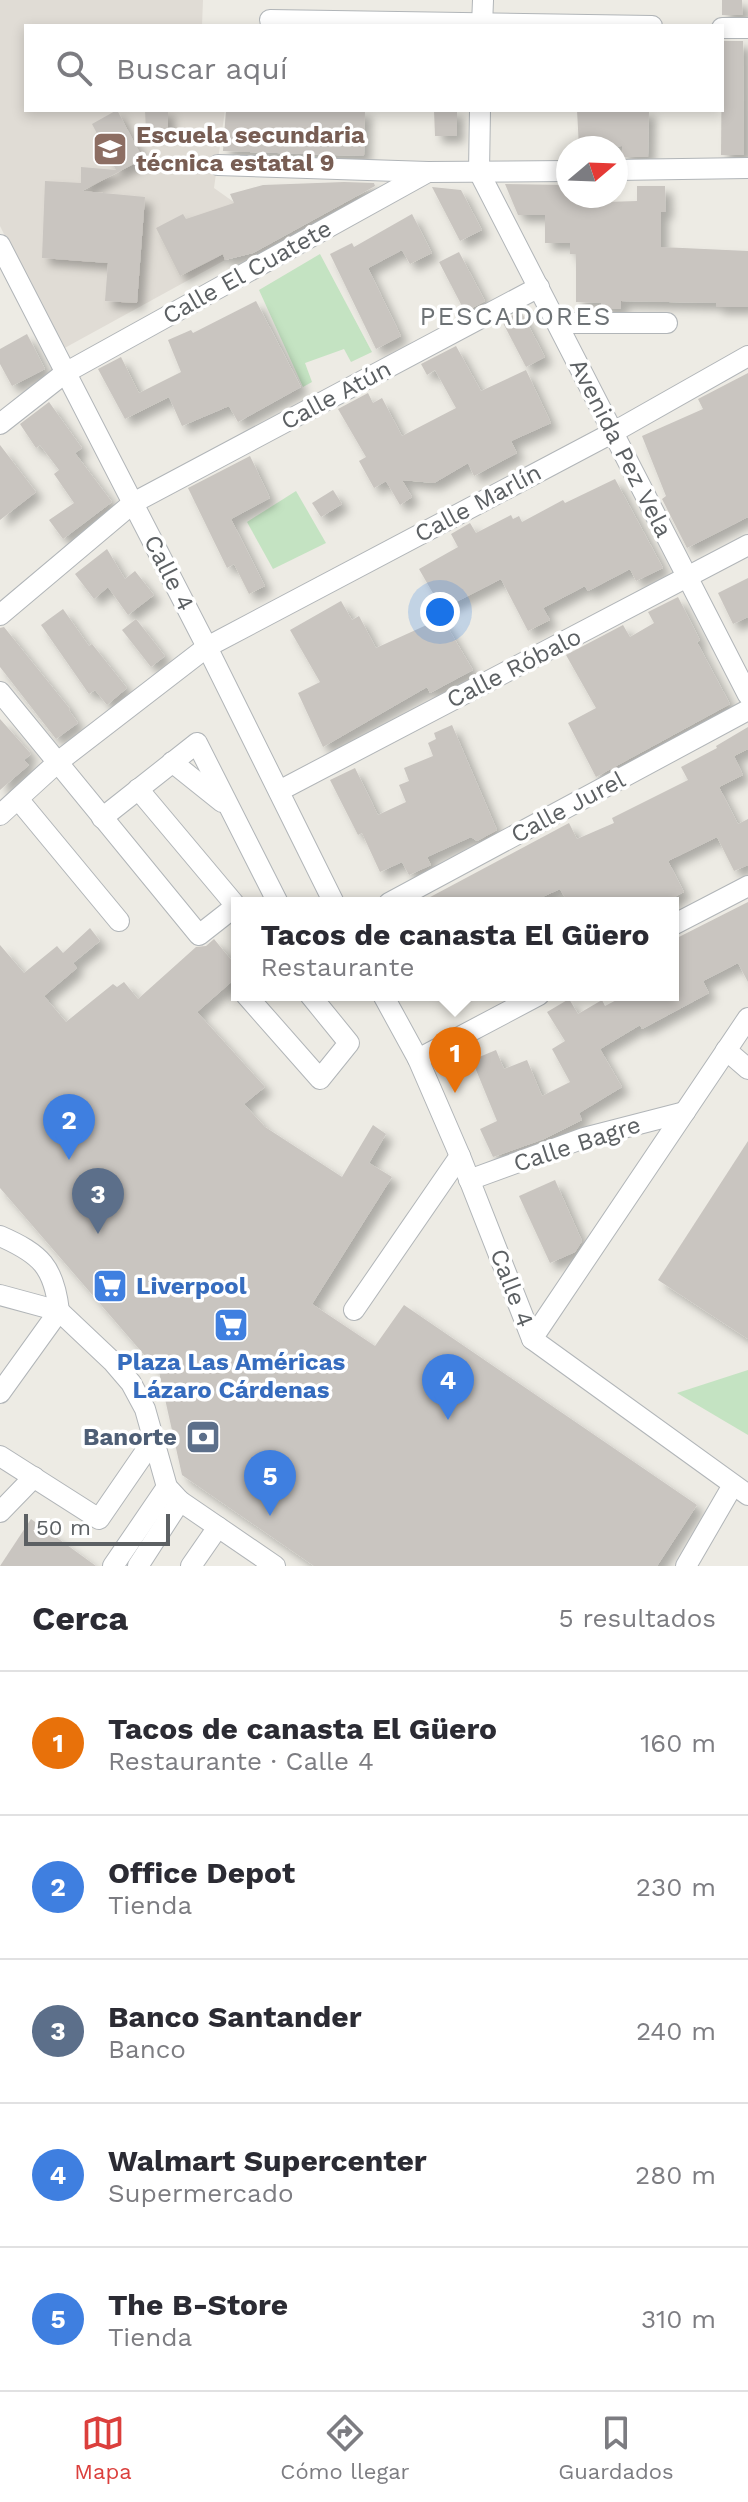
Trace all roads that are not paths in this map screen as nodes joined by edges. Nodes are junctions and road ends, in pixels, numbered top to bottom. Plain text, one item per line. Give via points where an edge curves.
1 (483, 0) edge
2 (270, 20) dead end
3 (482, 24) edge
4 (724, 28) edge
5 (748, 28) edge
6 (480, 112) edge
7 (218, 165) dead end
8 (748, 168) edge
9 (628, 170) edge
10 (556, 171) edge
11 (428, 172) junction
12 (479, 172) junction
13 (0, 245) edge
14 (539, 287) junction
15 (558, 323) junction
16 (667, 323) dead end
17 (748, 356) edge
18 (65, 373) junction
19 (0, 424) edge
20 (612, 433) junction
21 (133, 503) junction
22 (748, 545) edge
23 (687, 578) junction
24 (0, 615) edge
25 (207, 647) junction
26 (0, 692) edge
27 (748, 695) edge
28 (748, 710) edge
29 (58, 762) junction
30 (172, 762) junction
31 (138, 789) junction
32 (279, 791) junction
33 (18, 799) junction
34 (229, 807) junction
35 (0, 815) edge
36 (102, 818) junction
37 (748, 886) edge
38 (275, 897) edge
39 (331, 897) edge
40 (400, 897) edge
41 (231, 901) edge
42 (231, 911) edge
43 (119, 921) dead end
44 (679, 922) edge
45 (251, 1001) edge
46 (315, 1001) edge
47 (386, 1001) edge
48 (528, 1001) edge
49 (748, 1018) edge
50 (726, 1050) junction
51 (418, 1059) junction
52 (748, 1069) edge
53 (685, 1112) junction
54 (460, 1156) junction
55 (469, 1180) junction
56 (0, 1236) edge
57 (0, 1295) edge
58 (354, 1310) dead end
59 (59, 1311) junction
60 (532, 1339) junction
61 (0, 1393) edge
62 (154, 1439) junction
63 (0, 1456) edge
64 (34, 1477) junction
65 (741, 1490) edge
66 (174, 1494) junction
67 (0, 1512) edge
68 (218, 1527) junction
69 (113, 1566) edge
70 (138, 1566) edge
71 (191, 1566) edge
72 (275, 1566) edge
73 (686, 1566) edge

1 - 3 street
2 - 3 street
4 - 5 street
6 - 12 street, Avenida Pez Vela
7 - 11 street
8 - 9 street
10 - 12 street
11 - 12 street
11 - 18 street, Calle El Cuatete
12 - 14 street, Avenida Pez Vela
13 - 18 street, Calle 4
14 - 15 street, Avenida Pez Vela
14 - 21 street, Calle Atún
15 - 16 street
15 - 20 street, Avenida Pez Vela
17 - 20 street, Calle Marlín
18 - 19 street, Calle El Cuatete
18 - 21 street, Calle 4
20 - 23 street, Avenida Pez Vela
20 - 25 street, Calle Marlín
21 - 24 street, Calle Atún
21 - 25 street, Calle 4
22 - 23 street, Calle Róbalo
23 - 27 street, Avenida Pez Vela
23 - 32 street, Calle Róbalo
25 - 29 street, Calle Marlín
25 - 32 street, Calle 4
26 - 29 street
28 - 40 street, Calle Jurel
29 - 33 street, Calle Marlín
29 - 36 street
30 - 31 street
30 - 34 street
30 - 34 street via 197,743
31 - 36 street
31 - 41 street
32 - 39 street, Calle 4
33 - 35 street, Calle Marlín
33 - 43 street
34 - 38 street
36 - 42 street via 199,935
37 - 44 street
45 - 46 street via 320,1079 349,1043
47 - 51 street, Calle 4
48 - 51 street
49 - 50 street
50 - 52 street
50 - 53 street
51 - 54 street, Calle 4
53 - 55 street, Calle Bagre via 584,1138
53 - 60 street
54 - 55 street, Calle 4
54 - 58 street
55 - 60 street, Calle 4
56 - 59 street via 43,1263 56,1282
57 - 59 street
59 - 61 street
59 - 62 street via 131,1383
60 - 65 street, Calle 4
62 - 64 street via 99,1519
62 - 66 street
63 - 64 street
64 - 67 street
65 - 73 street
66 - 68 street
66 - 69 street
66 - 70 street
68 - 71 street
68 - 72 street

